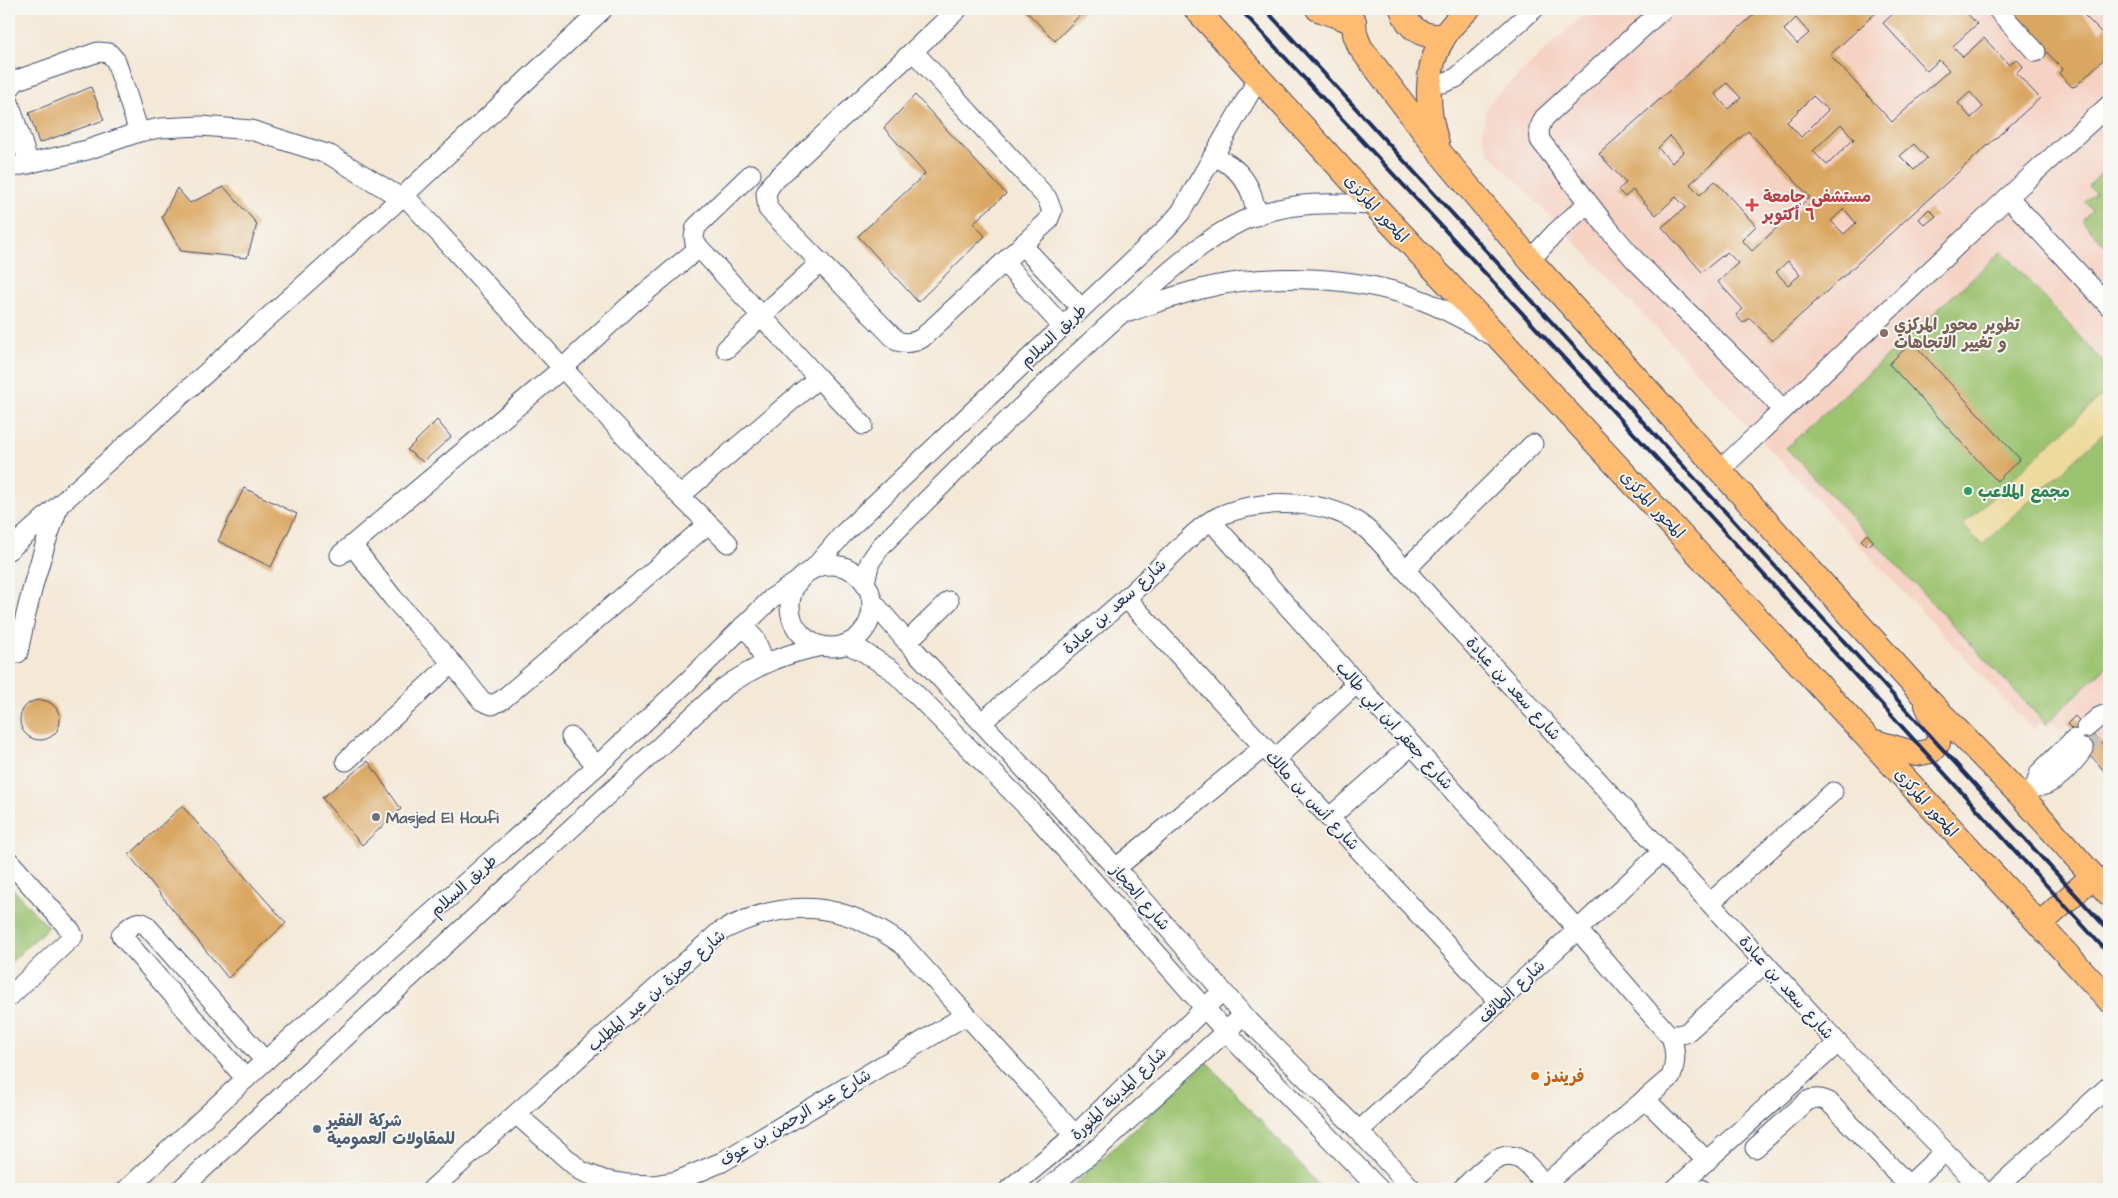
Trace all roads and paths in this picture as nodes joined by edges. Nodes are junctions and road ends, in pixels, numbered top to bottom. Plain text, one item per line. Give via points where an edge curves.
1 (603, 9) edge
2 (958, 9) edge
3 (1196, 9) edge
4 (1318, 9) edge
5 (1402, 9) edge
6 (1468, 9) edge
7 (1534, 9) edge
8 (1663, 9) edge
9 (1997, 9) edge
10 (1358, 15) edge
11 (1445, 35) junction
12 (913, 51) junction
13 (2036, 52) dead end
14 (1258, 77) junction
15 (1429, 82) junction
16 (9, 89) edge
17 (9, 102) edge
18 (2109, 104) edge
19 (139, 132) junction
20 (1441, 154) junction
21 (1213, 156) junction
22 (29, 164) junction
23 (9, 168) edge
24 (751, 174) dead end
25 (402, 197) junction
26 (2008, 197) junction
27 (1588, 203) junction
28 (1374, 205) junction
29 (1256, 216) junction
30 (1022, 245) junction
31 (699, 248) junction
32 (1530, 260) junction
33 (821, 262) junction
34 (1004, 262) junction
35 (2109, 306) edge
36 (1081, 308) junction
37 (1120, 315) junction
38 (761, 317) junction
39 (1062, 326) junction
40 (1502, 341) junction
41 (726, 349) dead end
42 (564, 367) junction
43 (818, 378) junction
44 (1782, 409) junction
45 (863, 425) dead end
46 (1533, 444) dead end
47 (1720, 470) junction
48 (680, 496) junction
49 (59, 505) junction
50 (1211, 521) junction
51 (708, 524) junction
52 (728, 543) dead end
53 (9, 550) edge
54 (815, 567) junction
55 (1405, 570) junction
56 (798, 581) junction
57 (865, 582) junction
58 (1126, 598) junction
59 (949, 601) dead end
60 (872, 602) junction
61 (743, 626) junction
62 (907, 642) junction
63 (846, 644) junction
64 (823, 646) junction
65 (18, 653) dead end
66 (452, 663) junction
67 (764, 663) junction
68 (1357, 683) junction
69 (1921, 693) junction
70 (2109, 713) edge
71 (982, 722) junction
72 (571, 737) dead end
73 (1872, 741) junction
74 (1412, 745) junction
75 (1270, 753) junction
76 (346, 761) dead end
77 (597, 766) junction
78 (1833, 792) dead end
79 (2030, 793) junction
80 (1329, 818) junction
81 (1663, 852) junction
82 (9, 861) edge
83 (1116, 868) junction
84 (2092, 876) junction
85 (2109, 894) edge
86 (1710, 903) junction
87 (2040, 924) junction
88 (1578, 930) junction
89 (170, 952) junction
90 (1765, 963) junction
91 (151, 969) junction
92 (196, 982) junction
93 (1223, 991) junction
94 (9, 997) edge
95 (177, 999) junction
96 (2109, 1000) edge
97 (1499, 1001) junction
98 (1205, 1007) junction
99 (966, 1015) junction
100 (1244, 1016) junction
101 (1225, 1031) junction
102 (1672, 1036) junction
103 (1838, 1043) junction
104 (265, 1061) junction
105 (246, 1079) junction
106 (2109, 1086) edge
107 (1646, 1099) junction
108 (516, 1114) junction
109 (1359, 1131) junction
110 (1075, 1135) junction
111 (1755, 1148) dead end
112 (1944, 1152) junction
113 (1707, 1161) junction
114 (649, 1187) edge
115 (1546, 1187) edge
116 (1910, 1187) edge
117 (127, 1189) edge
118 (181, 1189) edge
119 (432, 1189) edge
120 (1009, 1189) edge
121 (1047, 1189) edge
122 (1379, 1189) edge
123 (1412, 1189) edge
124 (1462, 1189) edge
125 (1675, 1189) edge
126 (1982, 1189) edge
127 (1996, 1189) edge

1 - 25 street
2 - 12 street
3 - 14 main road, المحور المركزى
4 - 10 main road
5 - 11 main road via 1415,29 1429,36
6 - 11 main road
7 - 15 street via 1456,78 1443,83
8 - 27 street via 1541,123 1538,134 1543,145
9 - 13 street
10 - 20 main road via 1355,34 1360,47
11 - 15 main road
12 - 30 street via 1050,202 1052,211 1048,221
12 - 33 street via 768,188 765,199 768,209
14 - 21 street, طريق السلام
14 - 28 main road, المحور المركزى
15 - 20 main road via 1428,106
16 - 19 street via 18,80 98,52 109,53 116,61
17 - 22 street
18 - 26 street
19 - 22 street via 87,150
19 - 25 street via 201,126 251,130 330,155
20 - 32 main road
21 - 29 street via 1231,165 1245,179 1253,196
21 - 36 street, طريق السلام via 1181,212 1156,240
22 - 23 street
24 - 31 street via 696,227 694,236
25 - 42 street
25 - 49 street
26 - 35 street
26 - 44 street
27 - 32 street
27 - 44 street via 1642,268
28 - 29 street, طريق السلام via 1305,203
28 - 40 main road, المحور المركزى
29 - 37 street, طريق السلام via 1208,241
30 - 34 street
30 - 36 street
31 - 38 street
31 - 42 street via 629,306
32 - 47 main road
33 - 34 street via 897,341 911,343 922,338
33 - 38 street
34 - 39 street
36 - 39 street, طريق السلام
37 - 40 street via 1201,288 1250,282 1339,282 1404,294 1450,312
37 - 57 street, طريق السلام via 1050,379 881,546 870,562
38 - 41 street
38 - 43 street
39 - 54 street, طريق السلام via 843,534
40 - 73 main road, المحور المركزى
42 - 48 street
42 - 66 street via 346,550
43 - 45 street
43 - 48 street
44 - 47 street
46 - 55 street
47 - 69 main road
48 - 51 street
49 - 53 street
49 - 65 street via 39,561
50 - 55 street, شارع سعد بن عبادة via 1251,506 1276,503 1323,508 1361,524
50 - 58 street, شارع سعد بن عبادة
50 - 68 street, شارع جعفر ابن ابي طالب
51 - 52 street
51 - 66 street via 496,705 485,703
54 - 56 street
54 - 57 street via 837,564 858,573
55 - 81 street, شارع سعد بن عبادة
56 - 61 street, طريق السلام via 772,598
56 - 64 street via 790,603 793,620 802,635
57 - 60 street
58 - 71 street, شارع سعد بن عبادة
58 - 75 street, شارع أنس بن مالك
59 - 62 street
60 - 62 street, شارع الحجاز
60 - 63 street via 869,623 863,632
61 - 67 street via 755,639
61 - 77 street, طريق السلام
62 - 71 street, شارع الحجاز
63 - 64 street
63 - 98 street, شارع الحجاز via 892,670 912,689 1035,815
64 - 67 street, طريق السلام
66 - 76 street
67 - 118 street, طريق السلام via 722,689
68 - 74 street, شارع جعفر ابن ابي طالب
68 - 75 street
69 - 73 main road via 1939,733 1935,748 1927,754 1916,754
69 - 79 main road
70 - 79 street via 2080,743 2051,783
71 - 83 street, شارع الحجاز
72 - 77 street
73 - 87 main road, المحور المركزى
74 - 80 street
74 - 88 street, شارع جعفر ابن ابي طالب
75 - 80 street, شارع أنس بن مالك
75 - 83 street
77 - 104 street, طريق السلام
78 - 86 street
79 - 84 main road
80 - 97 street, شارع أنس بن مالك
81 - 86 street, شارع سعد بن عبادة
81 - 88 street, شارع الطائف
82 - 94 street via 73,936
83 - 93 street, شارع الحجاز
84 - 85 main road
84 - 87 main road
86 - 90 street, شارع سعد بن عبادة
87 - 96 main road, المحور المركزى
88 - 97 street, شارع الطائف
88 - 102 street, شارع جعفر ابن ابي طالب via 1662,1029
89 - 91 street
89 - 91 street via 143,923 134,923 121,935
89 - 92 street
90 - 102 street via 1686,1033
90 - 103 street, شارع سعد بن عبادة
91 - 95 street
92 - 95 street
92 - 104 street
93 - 98 street, شارع المدينة المنورة
93 - 100 street, شارع الحجاز
95 - 105 street
97 - 109 street, شارع الطائف
98 - 101 street, شارع الحجاز
98 - 110 street, شارع المدينة المنورة
99 - 108 street, شارع حمزة بن عبد المطلب via 903,945 883,930 861,919 829,911 789,908 764,912 720,932
99 - 110 street, شارع حمزة بن عبد المطلب
99 - 114 street, شارع عبد الرحمن بن عوف via 722,1162 677,1181
100 - 101 street, شارع المدينة المنورة
100 - 109 street, شارع الحجاز
101 - 121 street, شارع المدينة المنورة
101 - 122 street, شارع الحجاز
102 - 107 street via 1676,1050 1670,1078
103 - 112 street, شارع سعد بن عبادة
103 - 113 street
104 - 105 street, طريق السلام
105 - 117 street, طريق السلام
106 - 127 street
107 - 113 street
107 - 115 street
108 - 114 street, شارع عبد الرحمن بن عوف via 581,1170 604,1180
108 - 119 street, شارع حمزة بن عبد المطلب
109 - 123 street, شارع الحجاز
110 - 120 street, شارع المدينة المنورة
111 - 116 street via 1807,1101 1823,1099
112 - 116 street
112 - 126 street, شارع سعد بن عبادة
113 - 125 street
115 - 124 street via 1526,1163 1517,1157 1507,1156 1497,1158

